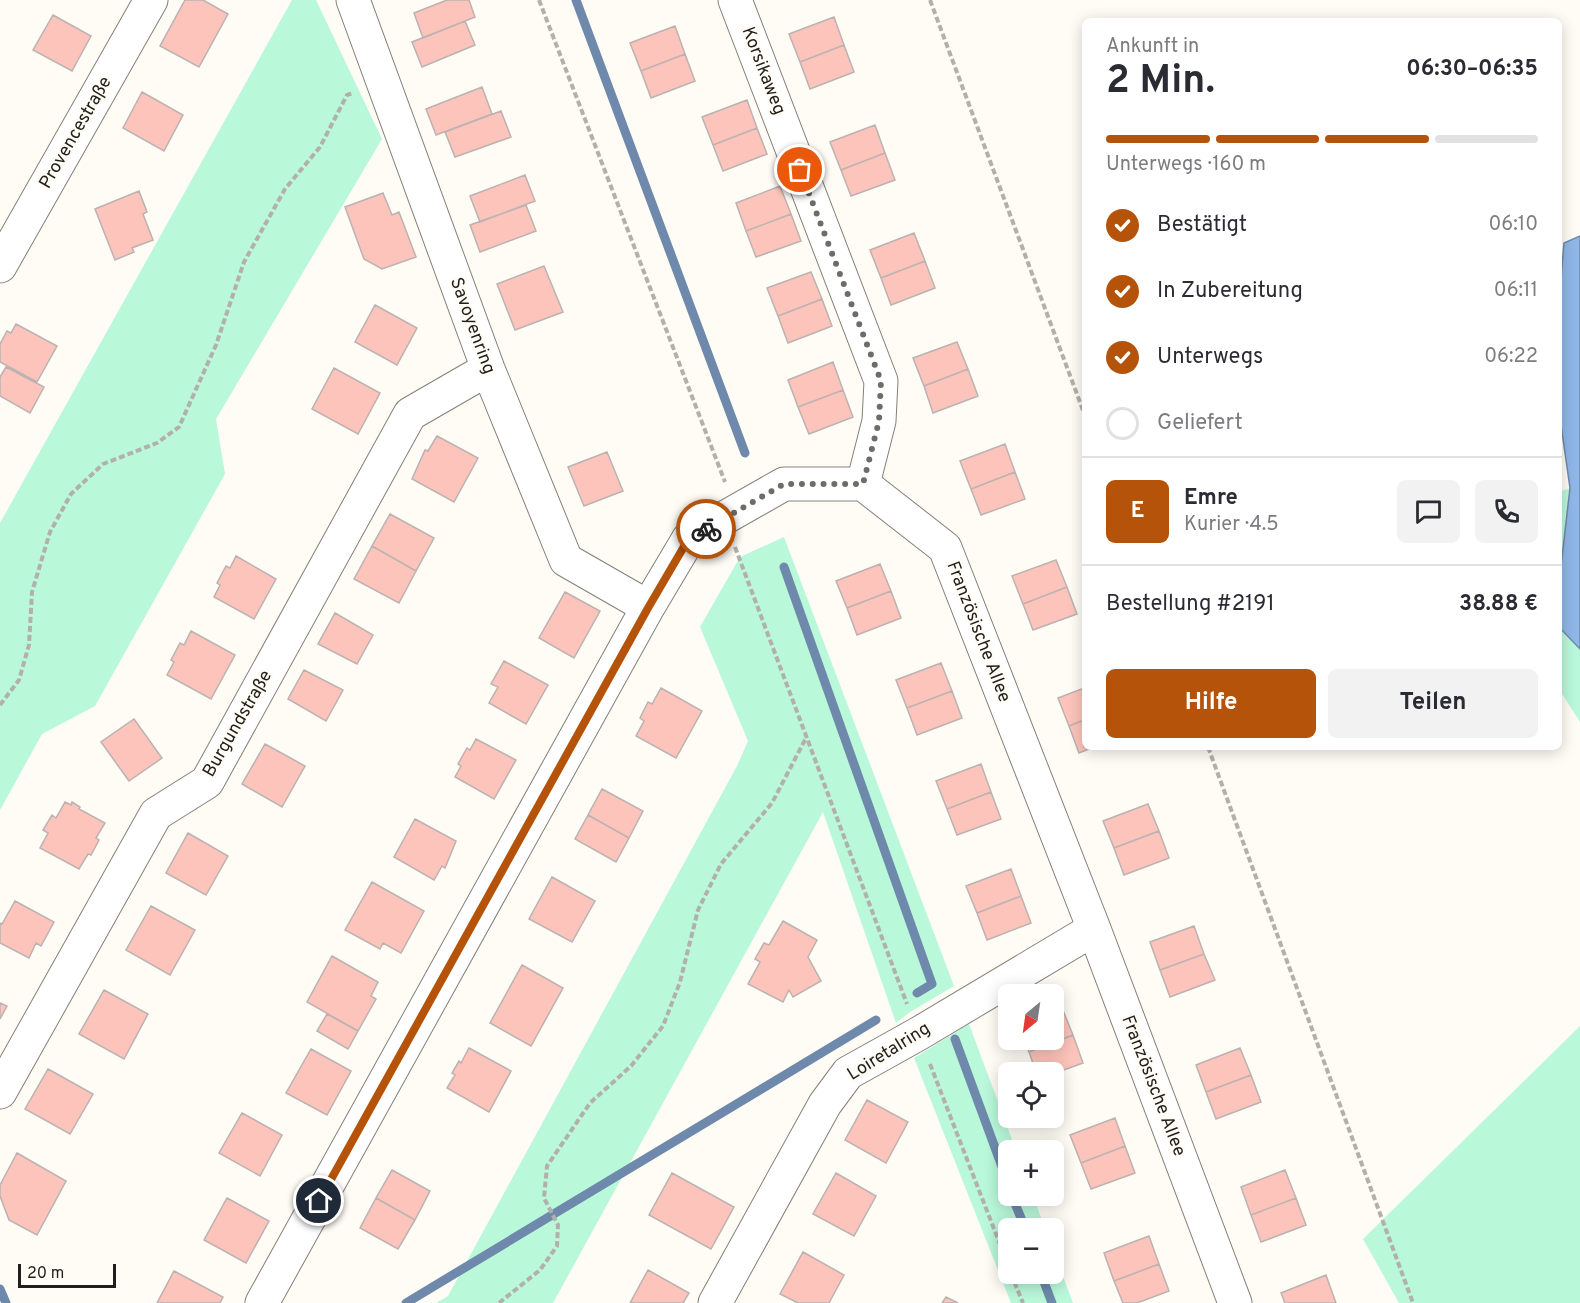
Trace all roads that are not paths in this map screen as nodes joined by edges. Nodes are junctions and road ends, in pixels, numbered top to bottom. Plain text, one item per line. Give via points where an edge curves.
1 (151, 0) edge
2 (353, 0) edge
3 (735, 0) edge
4 (0, 266) edge
5 (488, 369) junction
6 (863, 484) junction
7 (648, 608) junction
8 (1094, 929) junction
9 (0, 1092) edge
10 (262, 1303) edge
11 (716, 1303) edge
12 (1235, 1303) edge

1 - 4 street, Provencestraße
2 - 5 street, Savoyenring
3 - 6 street, Korsikaweg via 881,381 879,421
5 - 7 street, Savoyenring via 566,560
5 - 9 street, Burgundstraße via 410,414 207,782 156,814
6 - 7 street via 784,484 689,538
6 - 8 street, Französische Allee via 945,548
7 - 10 street
8 - 11 street, Loiretalring via 848,1073 825,1104
8 - 12 street, Französische Allee

